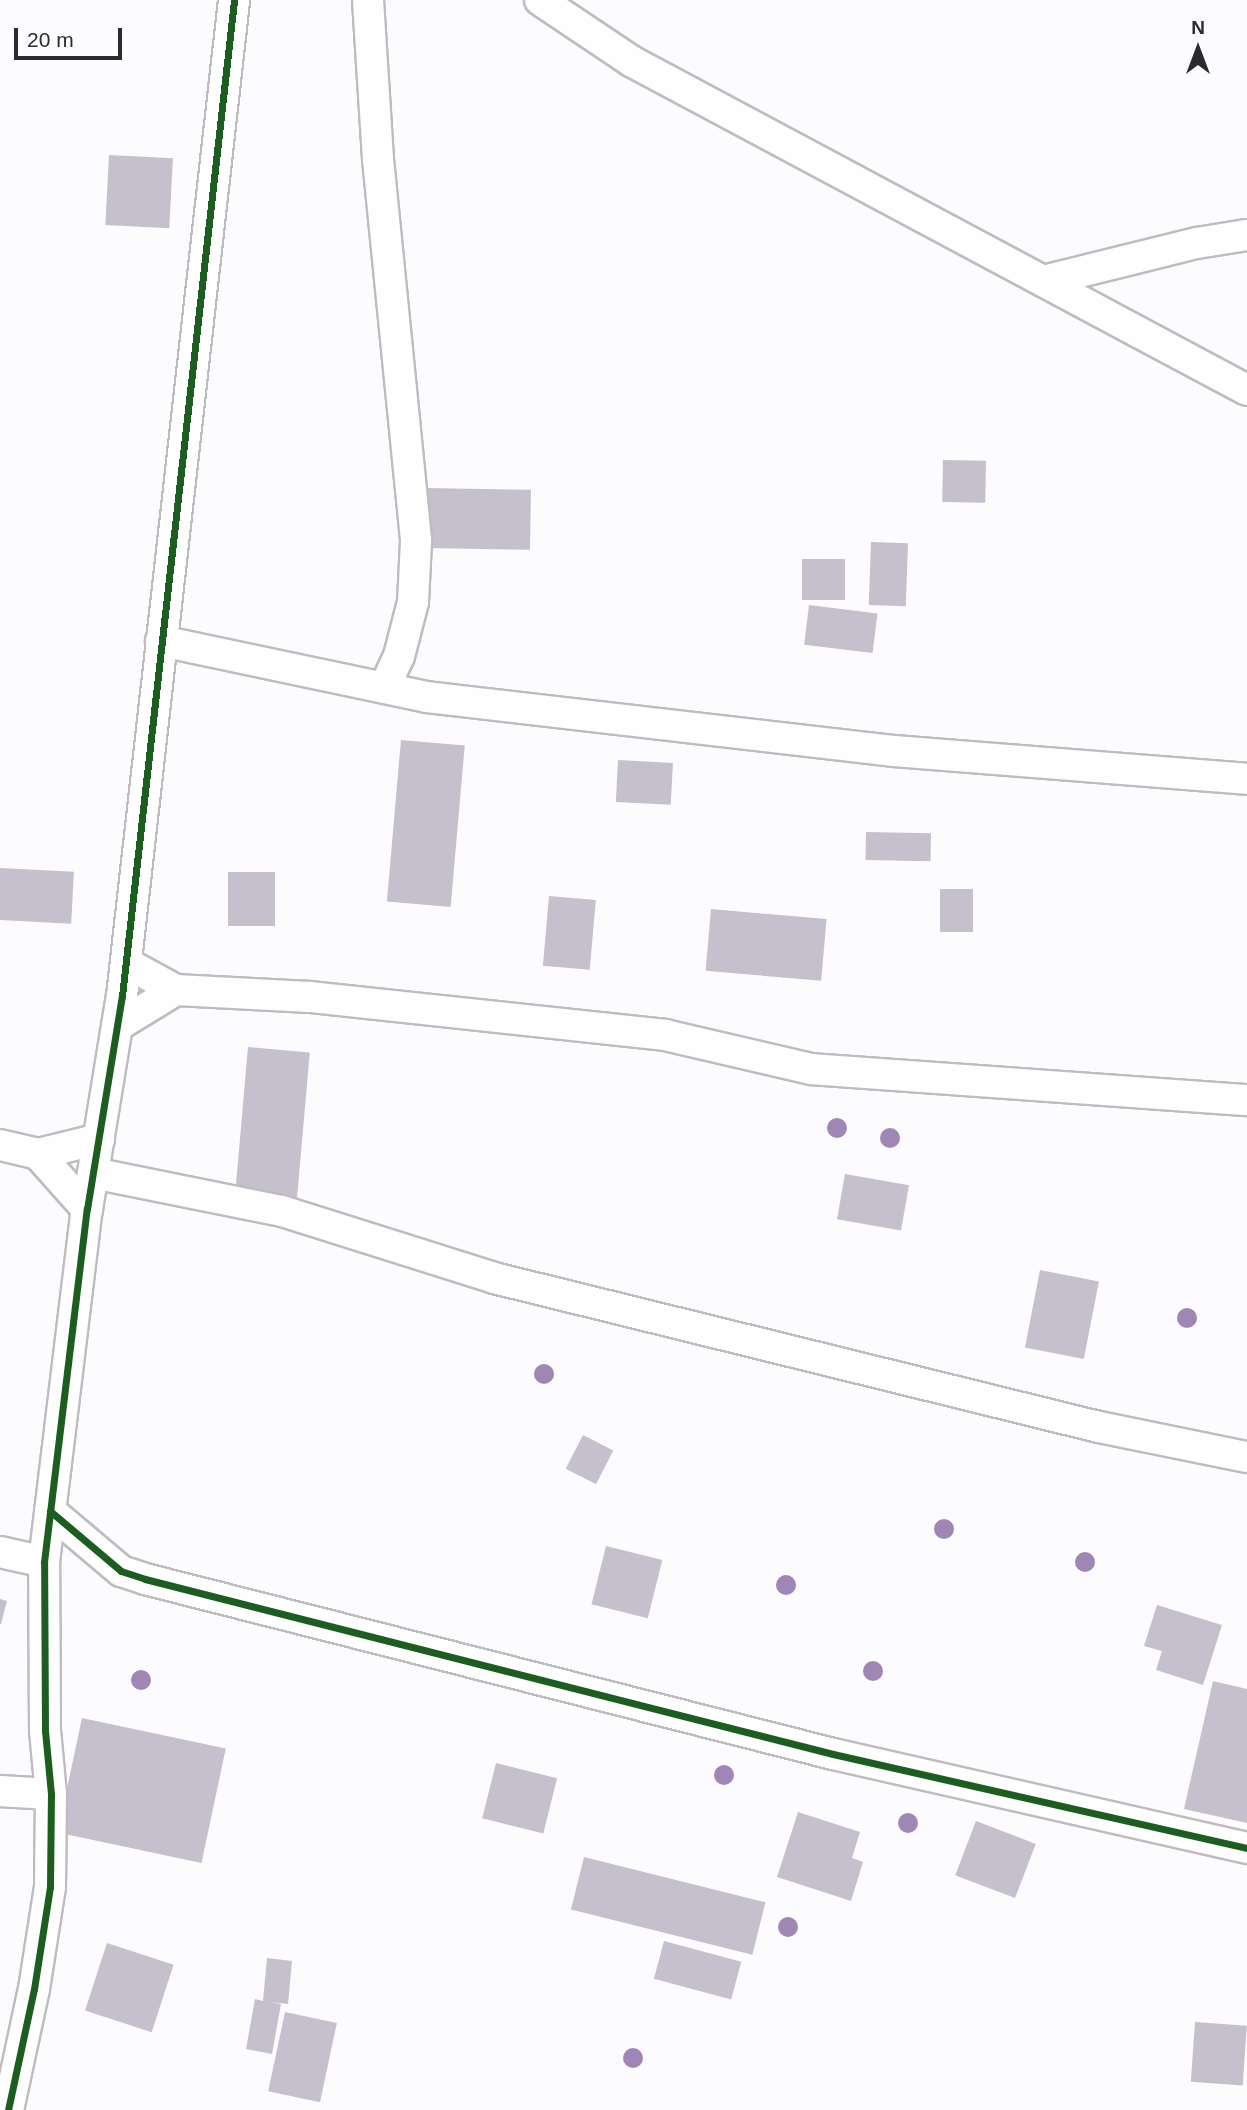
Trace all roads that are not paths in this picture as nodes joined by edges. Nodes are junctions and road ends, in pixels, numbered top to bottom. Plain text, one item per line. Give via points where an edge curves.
1 (234, 0) edge
2 (368, 0) edge
3 (540, 0) edge
4 (1247, 235) edge
5 (1043, 281) junction
6 (1247, 390) edge
7 (161, 641) junction
8 (384, 688) junction
9 (1247, 779) edge
10 (126, 963) junction
11 (176, 990) junction
12 (117, 1026) junction
13 (1247, 1100) edge
14 (99, 1139) junction
15 (0, 1145) edge
16 (38, 1154) junction
17 (93, 1173) junction
18 (87, 1209) junction
19 (1247, 1457) edge
20 (50, 1511) junction
21 (0, 1552) edge
22 (44, 1562) junction
23 (0, 1791) edge
24 (51, 1794) junction
25 (1247, 1848) edge
26 (8, 2110) edge

1 - 7 street
2 - 8 street via 378,159 416,541 413,602
3 - 5 street via 631,61
4 - 5 street
5 - 6 street
7 - 8 street
7 - 10 street
8 - 9 street via 427,697 893,751
10 - 11 street
10 - 12 street
11 - 12 street
11 - 13 street via 310,997 665,1035 811,1069
12 - 14 street
14 - 16 street
14 - 17 street
15 - 16 street
16 - 18 street
17 - 18 street
17 - 19 street via 282,1211 494,1278 1099,1427
18 - 20 street
20 - 22 street
20 - 25 street via 121,1571 145,1579 833,1754
21 - 22 street
22 - 24 street via 45,1731
23 - 24 street
24 - 26 street via 50,1887

